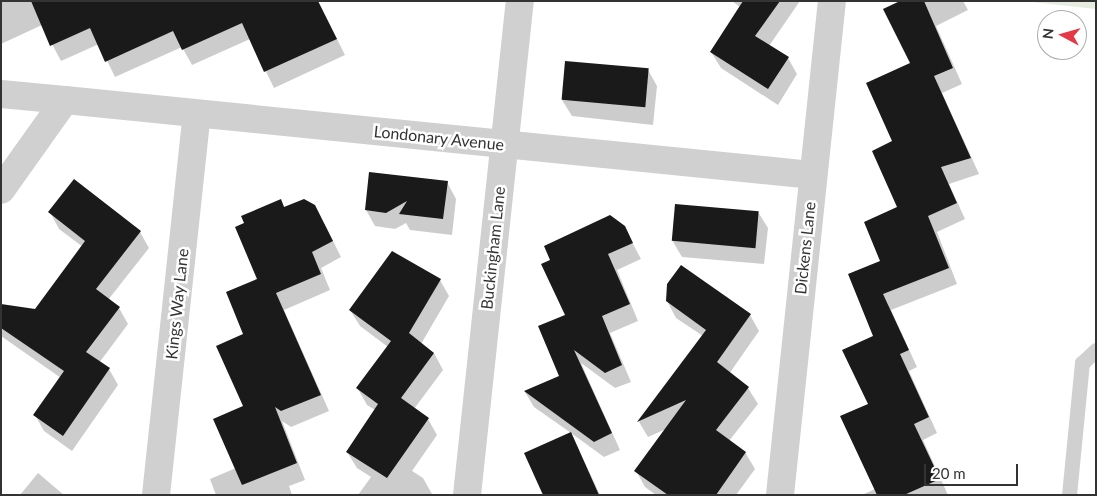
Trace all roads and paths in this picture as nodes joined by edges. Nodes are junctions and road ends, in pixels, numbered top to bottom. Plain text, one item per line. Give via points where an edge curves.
1 (520, 1) edge
2 (832, 1) edge
3 (1, 94) edge
4 (65, 100) junction
5 (198, 114) junction
6 (504, 145) junction
7 (813, 175) junction
8 (1, 190) edge
9 (1096, 350) edge
10 (156, 495) edge
11 (467, 495) edge
12 (780, 495) edge
13 (1069, 495) edge

1 - 6 street, Buckingham Lane
2 - 7 street, Dickens Lane
3 - 4 street, Londonary Avenue
4 - 5 street, Londonary Avenue
4 - 8 street
5 - 6 street, Londonary Avenue
5 - 10 street, Kings Way Lane
6 - 7 street, Londonary Avenue
6 - 11 street, Buckingham Lane
7 - 12 street, Dickens Lane
9 - 13 lane via 1082,363

